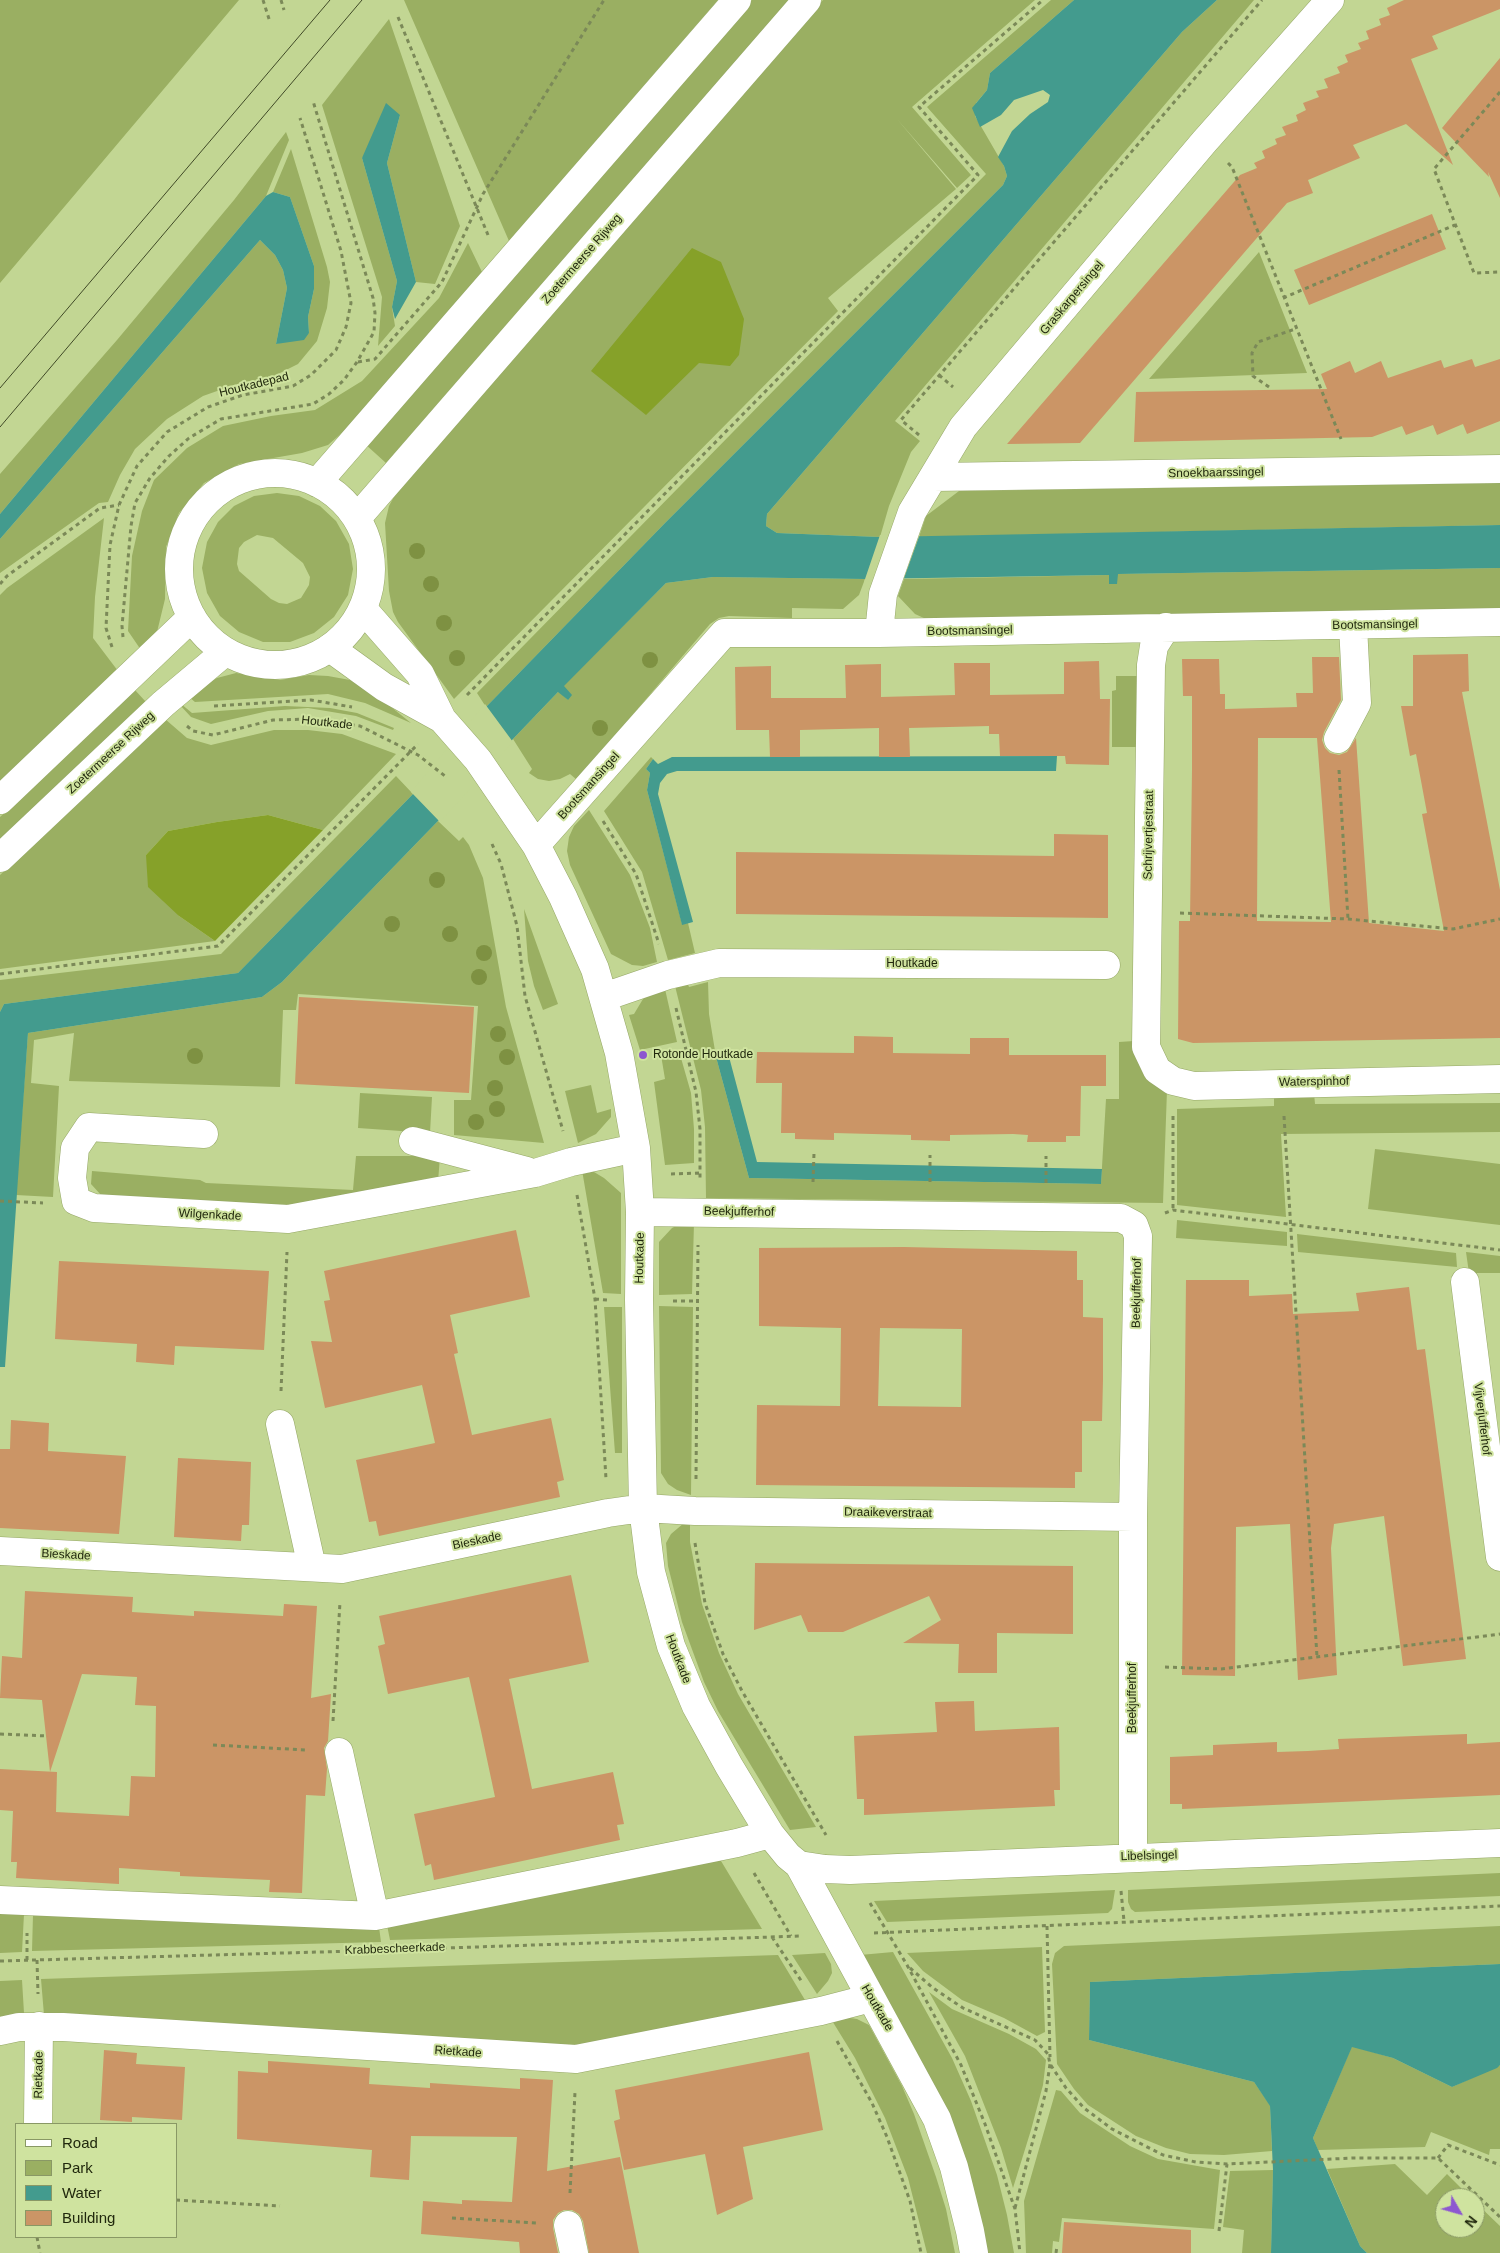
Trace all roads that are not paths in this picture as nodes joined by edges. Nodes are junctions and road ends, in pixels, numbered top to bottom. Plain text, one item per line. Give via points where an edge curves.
1 (737, 0) edge
2 (807, 0) edge
3 (1330, 0) edge
4 (939, 467) junction
5 (1500, 469) edge
6 (317, 482) junction
7 (357, 518) junction
8 (363, 610) junction
9 (192, 617) junction
10 (1353, 626) junction
11 (1166, 627) junction
12 (1499, 628) edge
13 (878, 633) junction
14 (330, 648) junction
15 (225, 652) junction
16 (445, 721) junction
17 (1338, 739) road end
18 (0, 800) edge
19 (536, 845) junction
20 (0, 858) edge
21 (1106, 966) dead end
22 (604, 997) junction
23 (1146, 1047) joint
24 (1500, 1079) edge
25 (204, 1134) dead end
26 (413, 1141) dead end
27 (636, 1148) junction
28 (535, 1173) junction
29 (640, 1212) junction
30 (1465, 1282) dead end
31 (280, 1424) road end
32 (642, 1508) junction
33 (1133, 1517) junction
34 (0, 1551) edge
35 (1500, 1557) edge
36 (312, 1567) junction
37 (335, 1751) road end
38 (770, 1834) junction
39 (1500, 1843) edge
40 (1133, 1857) junction
41 (799, 1864) junction
42 (0, 1900) edge
43 (375, 1916) junction
44 (871, 1998) junction
45 (39, 2026) junction
46 (0, 2031) edge
47 (38, 2123) edge
48 (568, 2225) road end
49 (574, 2253) edge
50 (974, 2253) edge

1 - 6 street
2 - 7 street, Zoetermeerse Rijweg
3 - 4 street, Graskarpersingel via 1204,142 962,427
4 - 5 street, Snoekbaarssingel via 1344,472
4 - 13 street, Graskarpersingel via 912,512 883,594
6 - 7 street via 339,497
6 - 9 street via 288,473 257,474 229,485 205,504 187,529 179,558 180,589
7 - 8 street via 364,532 371,563
8 - 14 street via 343,638
8 - 16 street, Houtkade via 420,674
9 - 15 street via 206,636
9 - 18 street
10 - 11 street, Bootsmansingel
10 - 12 street, Bootsmansingel
10 - 17 street via 1357,703
11 - 13 street, Bootsmansingel
11 - 23 street, Schrijvertjestraat via 1154,646 1151,665
13 - 19 street, Bootsmansingel via 724,633
14 - 15 street via 301,662 270,665 246,661
14 - 16 street, Houtkade via 384,687
15 - 20 street, Zoetermeerse Rijweg via 169,698
16 - 19 street, Houtkade via 478,760
19 - 22 street, Houtkade via 583,942
21 - 22 street, Houtkade via 719,963 668,975
22 - 27 street, Houtkade via 619,1053
23 - 24 street, Waterspinhof via 1157,1070 1173,1081 1194,1086
25 - 28 street, Wilgenkade via 89,1127 75,1148 72,1178 76,1201 94,1208 288,1219
26 - 28 street
27 - 28 street, Wilgenkade
27 - 29 street, Houtkade
29 - 32 street, Houtkade
29 - 33 street, Beekjufferhof via 1121,1218 1134,1226 1138,1236
30 - 35 street, Vijverjufferhof
31 - 36 street
32 - 33 street, Draaikeverstraat
32 - 36 street, Bieskade via 342,1569
32 - 38 street, Houtkade via 651,1572 671,1646 696,1706
33 - 40 street, Beekjufferhof
34 - 36 street, Bieskade
37 - 43 street
38 - 41 street, Houtkade
38 - 43 street
39 - 40 street, Libelsingel
40 - 41 street, Libelsingel via 850,1870
41 - 44 street, Houtkade
42 - 43 street
44 - 45 street, Rietkade via 576,2059
44 - 50 street, Houtkade via 937,2119 954,2167
45 - 46 street, Rietkade
45 - 47 street, Rietkade
48 - 49 street

